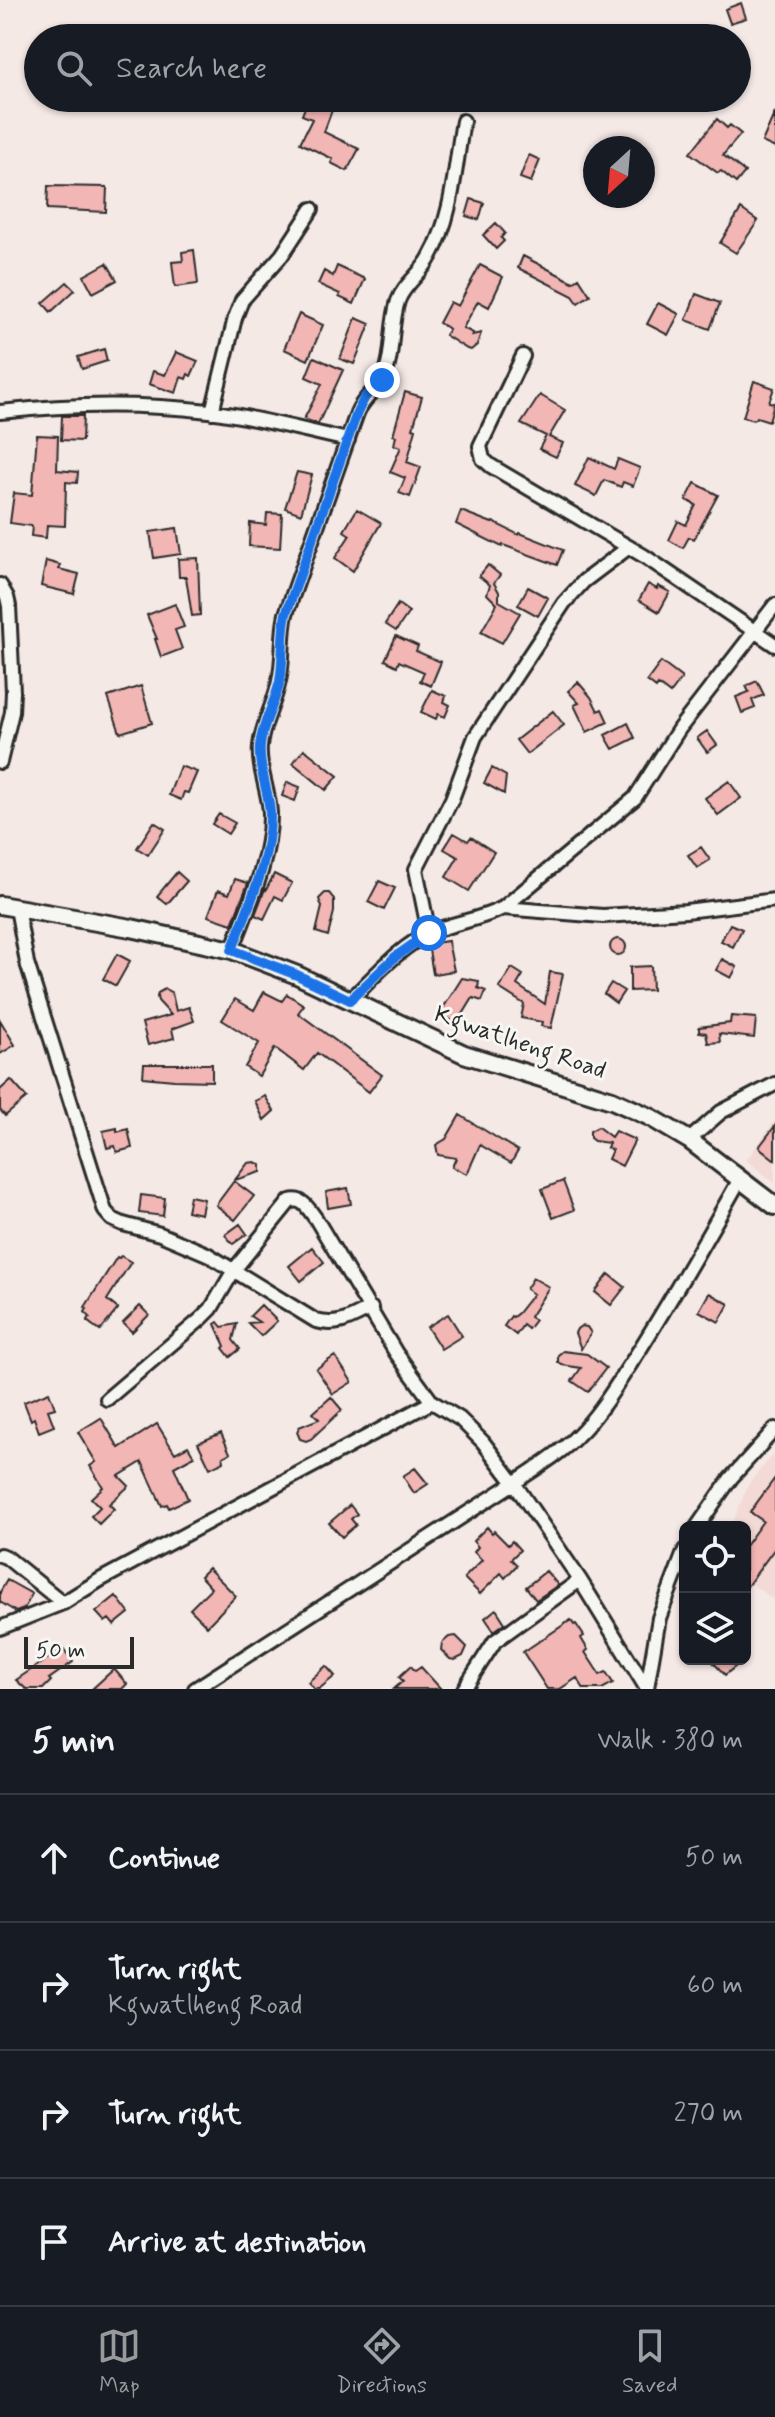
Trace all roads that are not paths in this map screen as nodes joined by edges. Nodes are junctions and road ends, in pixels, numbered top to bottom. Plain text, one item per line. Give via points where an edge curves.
1 (463, 121) dead end
2 (312, 209) dead end
3 (523, 356) dead end
4 (0, 412) edge
5 (212, 412) junction
6 (348, 440) junction
7 (629, 547) junction
8 (0, 585) edge
9 (775, 605) edge
10 (755, 630) junction
11 (775, 645) edge
12 (0, 762) edge
13 (775, 900) edge
14 (0, 905) edge
15 (17, 908) junction
16 (503, 908) junction
17 (429, 933) junction
18 (232, 950) junction
19 (350, 1000) junction
20 (775, 1084) edge
21 (689, 1140) junction
22 (740, 1179) junction
23 (775, 1206) edge
24 (234, 1270) junction
25 (371, 1308) junction
26 (107, 1399) dead end
27 (432, 1402) junction
28 (775, 1429) edge
29 (514, 1483) junction
30 (701, 1521) edge
31 (0, 1555) edge
32 (679, 1566) edge
33 (580, 1580) junction
34 (63, 1603) junction
35 (0, 1628) edge
36 (195, 1689) edge
37 (464, 1689) edge
38 (647, 1689) edge

1 - 6 street via 446,217 430,258 400,295 386,371 361,404
2 - 5 street via 282,255 242,300
3 - 7 street via 480,446 483,459
4 - 5 street via 119,405
5 - 6 street
6 - 18 street via 286,614 280,680 260,741 270,832
7 - 10 street
7 - 17 street via 564,603 475,737 452,799 416,869
8 - 12 street via 9,606 13,692
9 - 10 street
10 - 11 street
10 - 16 street via 679,729 635,798
13 - 16 street via 603,916
14 - 15 street, Kgwatlheng Road
15 - 18 street, Kgwatlheng Road
15 - 24 street via 27,963 105,1211 112,1219 160,1234
16 - 17 street
17 - 19 street
18 - 19 street, Kgwatlheng Road
19 - 21 street, Kgwatlheng Road via 464,1054 612,1100
20 - 21 street via 721,1112
21 - 22 street, Kgwatlheng Road
22 - 23 street, Kgwatlheng Road
22 - 29 street via 599,1410 576,1438
24 - 25 street via 329,1325
24 - 25 street via 296,1199 316,1219
24 - 26 street via 211,1309
25 - 27 street
27 - 29 street via 460,1419
27 - 34 street
28 - 30 street
29 - 33 street
29 - 36 street
31 - 34 street
32 - 38 street via 653,1641
33 - 37 street via 495,1641
33 - 38 street
34 - 35 street

